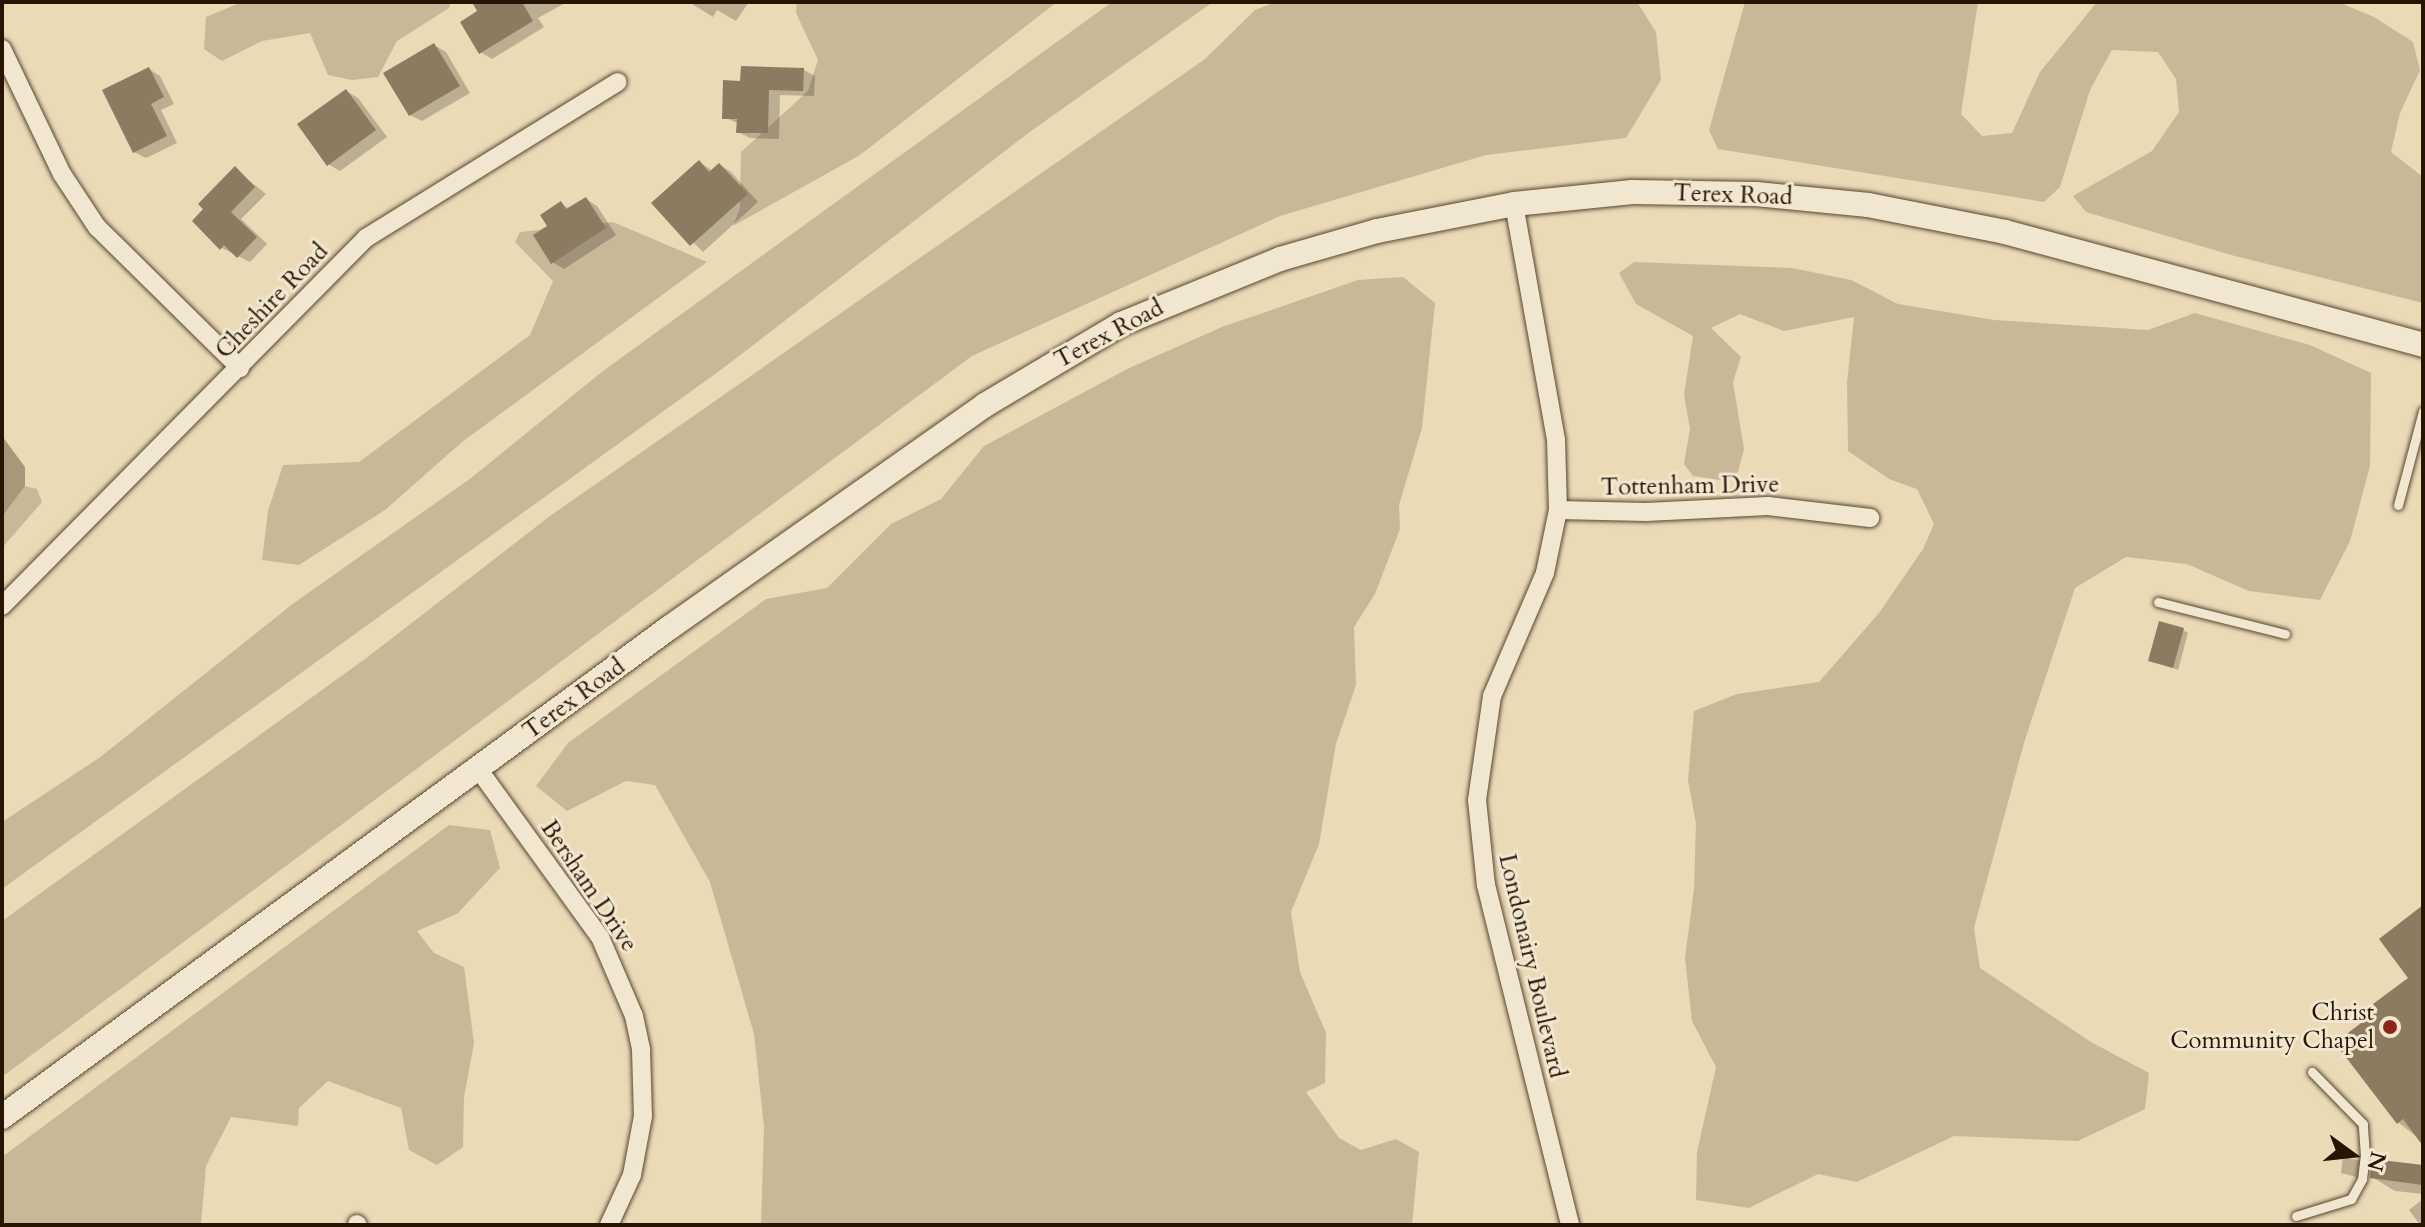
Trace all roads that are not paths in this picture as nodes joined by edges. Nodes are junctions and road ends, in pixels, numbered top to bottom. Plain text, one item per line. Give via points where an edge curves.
1 (2, 49) edge
2 (618, 82) dead end
3 (1514, 204) junction
4 (2423, 345) edge
5 (240, 368) junction
6 (2423, 411) edge
7 (2398, 505) dead end
8 (1558, 510) junction
9 (1870, 518) dead end
10 (2158, 602) dead end
11 (2, 606) edge
12 (2285, 634) dead end
13 (479, 770) junction
14 (2312, 1072) dead end
15 (2, 1117) edge
16 (2296, 1216) dead end
17 (609, 1225) edge
18 (1570, 1225) edge

1 - 5 street via 62,174 97,227
2 - 5 street, Cheshire Road via 366,238
3 - 4 main road, Terex Road via 1619,193 1705,192 1868,205 2081,250
3 - 8 street, Londonairy Boulevard via 1556,439
3 - 13 main road, Terex Road via 1315,248 1232,276 1121,324 936,438
5 - 11 street, Cheshire Road
6 - 7 lane
8 - 9 street, Tottenham Drive via 1618,513 1768,506
8 - 18 street, Londonairy Boulevard via 1545,573 1492,696 1477,800 1486,885
10 - 12 lane
13 - 15 main road, Terex Road
13 - 17 street, Bersham Drive via 600,937 634,1016 643,1116 632,1175
14 - 16 lane via 2363,1124 2365,1156 2362,1179 2351,1199

